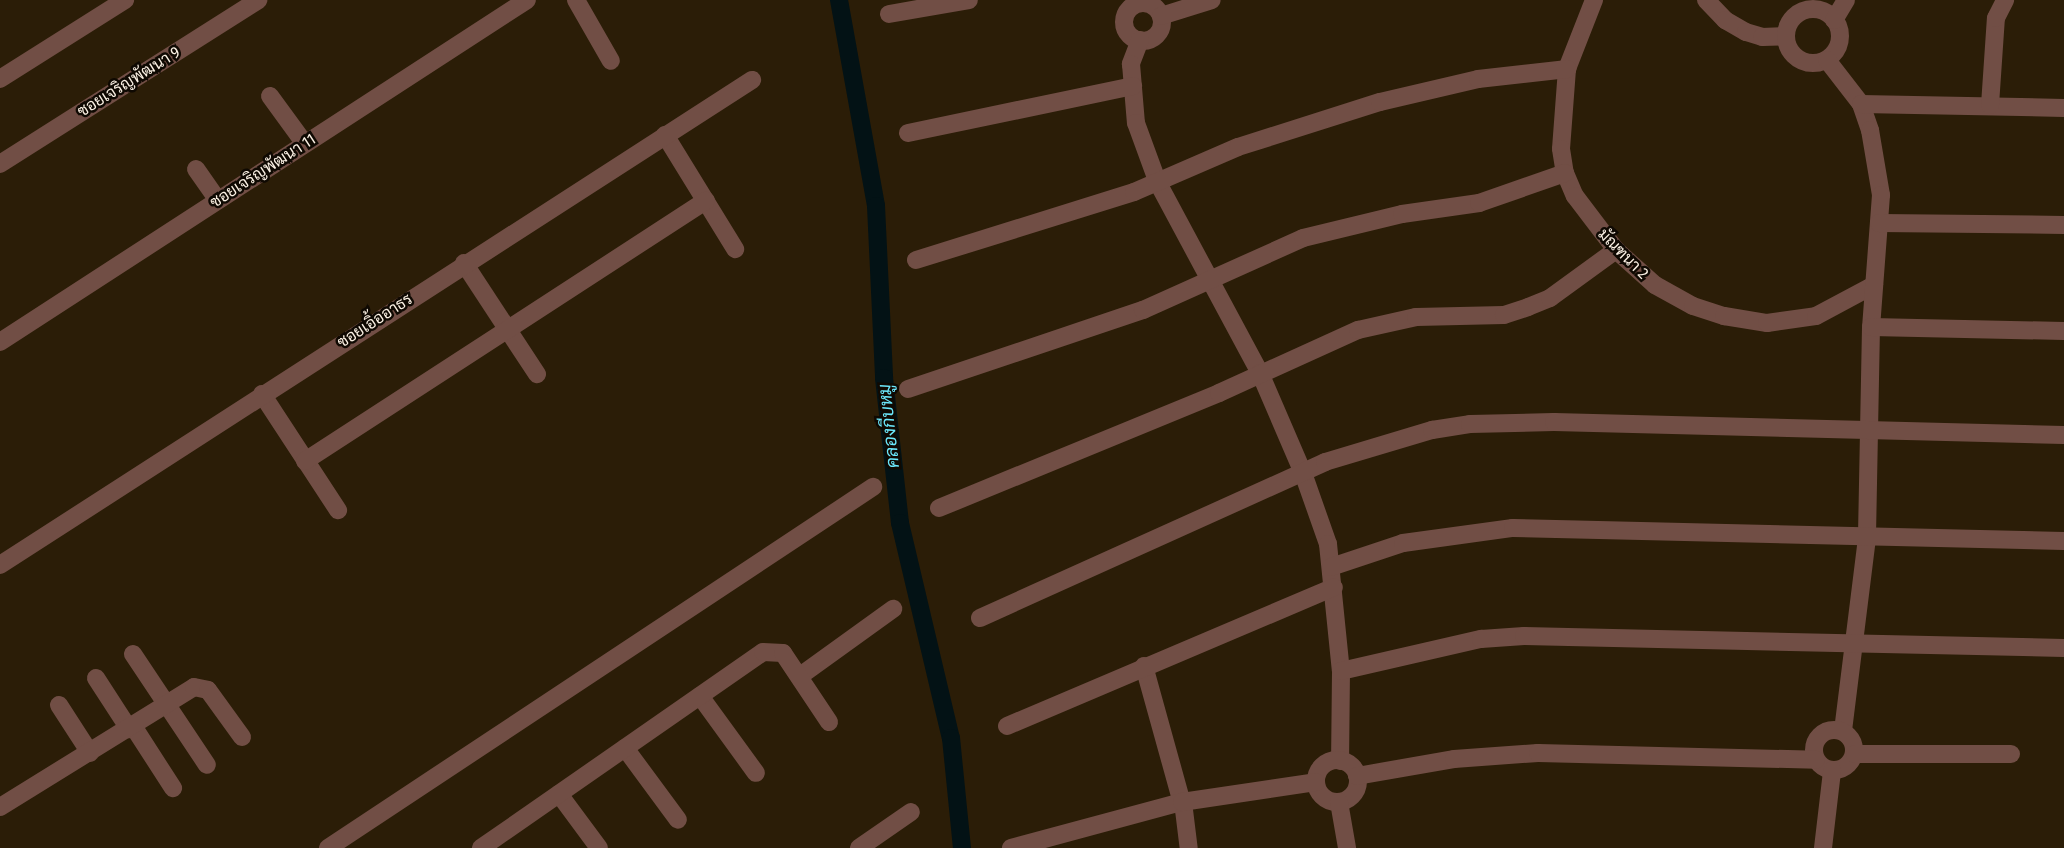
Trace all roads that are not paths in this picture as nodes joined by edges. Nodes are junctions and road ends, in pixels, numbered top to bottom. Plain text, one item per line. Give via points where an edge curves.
1 (125, 0) edge
2 (258, 0) edge
3 (527, 0) edge
4 (576, 0) edge
5 (969, 0) edge
6 (1212, 0) edge
7 (1594, 0) edge
8 (1706, 0) edge
9 (1846, 0) edge
10 (2005, 0) edge
11 (1141, 1) edge
12 (1826, 10) edge
13 (889, 14) dead end
14 (1161, 16) junction
15 (1786, 36) junction
16 (1140, 40) junction
17 (1827, 60) junction
18 (611, 61) dead end
19 (1567, 69) junction
20 (0, 79) edge
21 (752, 80) dead end
22 (1133, 86) junction
23 (270, 96) dead end
24 (1860, 104) junction
25 (1990, 105) junction
26 (2064, 108) edge
27 (909, 133) dead end
28 (665, 135) junction
29 (305, 144) junction
30 (0, 164) edge
31 (196, 169) dead end
32 (1565, 173) junction
33 (1158, 183) junction
34 (218, 200) junction
35 (706, 201) junction
36 (1879, 223) junction
37 (2064, 225) edge
38 (735, 249) dead end
39 (1616, 250) junction
40 (916, 260) dead end
41 (464, 262) junction
42 (1211, 281) junction
43 (1874, 285) junction
44 (1871, 327) junction
45 (507, 328) junction
46 (2064, 332) edge
47 (0, 342) edge
48 (1260, 373) junction
49 (537, 374) dead end
50 (908, 389) dead end
51 (262, 394) junction
52 (1867, 431) junction
53 (2064, 435) edge
54 (305, 460) junction
55 (1303, 473) junction
56 (873, 487) dead end
57 (939, 508) dead end
58 (338, 510) dead end
59 (1867, 538) junction
60 (2064, 541) edge
61 (0, 565) edge
62 (1331, 567) junction
63 (1334, 587) junction
64 (893, 609) dead end
65 (980, 618) dead end
66 (1854, 643) junction
67 (2064, 648) edge
68 (133, 654) dead end
69 (1144, 666) junction
70 (1341, 671) junction
71 (800, 676) junction
72 (96, 678) dead end
73 (700, 696) junction
74 (59, 705) dead end
75 (166, 705) junction
76 (829, 722) dead end
77 (1007, 726) dead end
78 (131, 728) junction
79 (1843, 732) junction
80 (242, 737) dead end
81 (625, 748) junction
82 (90, 753) junction
83 (1855, 754) junction
84 (2011, 754) dead end
85 (1816, 760) junction
86 (1340, 761) junction
87 (207, 765) dead end
88 (1832, 771) junction
89 (756, 773) dead end
90 (1357, 776) junction
91 (1316, 782) junction
92 (173, 788) dead end
93 (559, 794) junction
94 (1182, 802) junction
95 (1339, 802) junction
96 (0, 807) edge
97 (911, 812) dead end
98 (678, 820) dead end
99 (484, 847) edge
100 (328, 848) edge
101 (598, 848) edge
102 (858, 848) edge
103 (1011, 848) edge
104 (1189, 848) edge
105 (1347, 848) edge
106 (1823, 848) edge

1 - 20 street
2 - 30 street, ซอยเจริญพัฒนา 9
3 - 29 street, ซอยเจริญพัฒนา 11
4 - 18 street
5 - 13 street
6 - 14 street
7 - 19 street, มัณฑนา 2
8 - 15 street via 1725,20 1746,33
9 - 12 street
10 - 25 street via 1996,18
11 - 14 street
11 - 16 street via 1124,17 1127,32
12 - 15 street via 1797,15
12 - 17 street via 1840,41
14 - 16 street via 1160,31
15 - 17 street via 1792,54 1799,60
16 - 22 street via 1131,64
17 - 24 street
19 - 32 street, มัณฑนา 2 via 1561,128
19 - 33 street via 1478,79 1380,102 1238,147
21 - 28 street, ซอยเอิ้ออาธร
22 - 27 street
22 - 33 street via 1136,123
23 - 29 street
24 - 25 street
24 - 36 street via 1877,164
25 - 26 street
28 - 35 street
28 - 41 street, ซอยเอิ้ออาธร
29 - 34 street, ซอยเจริญพัฒนา 11
31 - 34 street
32 - 39 street, มัณฑนา 2 via 1591,221
32 - 42 street via 1479,203 1402,214 1303,238
33 - 40 street
33 - 42 street
34 - 47 street, ซอยเจริญพัฒนา 11
35 - 38 street
35 - 45 street
36 - 37 street
36 - 43 street
39 - 43 street, มัณฑนา 2 via 1655,285 1693,306 1767,323 1816,316
39 - 48 street via 1569,285 1528,307 1504,315 1416,317 1385,322
41 - 45 street
41 - 51 street, ซอยเอิ้ออาธร
42 - 48 street
42 - 50 street via 1143,310
43 - 44 street
44 - 46 street
44 - 52 street
45 - 49 street
45 - 54 street
48 - 55 street
48 - 57 street
51 - 54 street
51 - 61 street, ซอยเอิ้ออาธร
52 - 53 street
52 - 55 street via 1554,422 1470,424 1385,441
52 - 59 street
54 - 58 street
55 - 62 street via 1328,544
55 - 65 street
56 - 100 street
59 - 60 street
59 - 62 street via 1513,528 1402,543
59 - 66 street
62 - 63 street
63 - 69 street
63 - 70 street
64 - 71 street
66 - 67 street
66 - 70 street via 1524,636 1481,639
66 - 79 street
68 - 75 street
69 - 77 street
69 - 94 street
70 - 86 street
71 - 73 street via 783,653 763,652
71 - 76 street
72 - 78 street
73 - 81 street
73 - 89 street
74 - 82 street
75 - 78 street
75 - 80 street via 201,687
75 - 87 street
78 - 82 street
78 - 92 street
79 - 83 street via 1852,741
79 - 85 street via 1820,736 1815,743
81 - 93 street
81 - 98 street
82 - 96 street
83 - 84 street
83 - 88 street via 1847,767
85 - 88 street
85 - 90 street via 1538,753 1454,759
86 - 90 street via 1351,766
86 - 91 street via 1323,766
88 - 106 street
90 - 95 street via 1354,793
91 - 94 street
91 - 95 street via 1323,797
93 - 99 street
93 - 101 street
94 - 103 street
94 - 104 street
95 - 105 street
97 - 102 street

